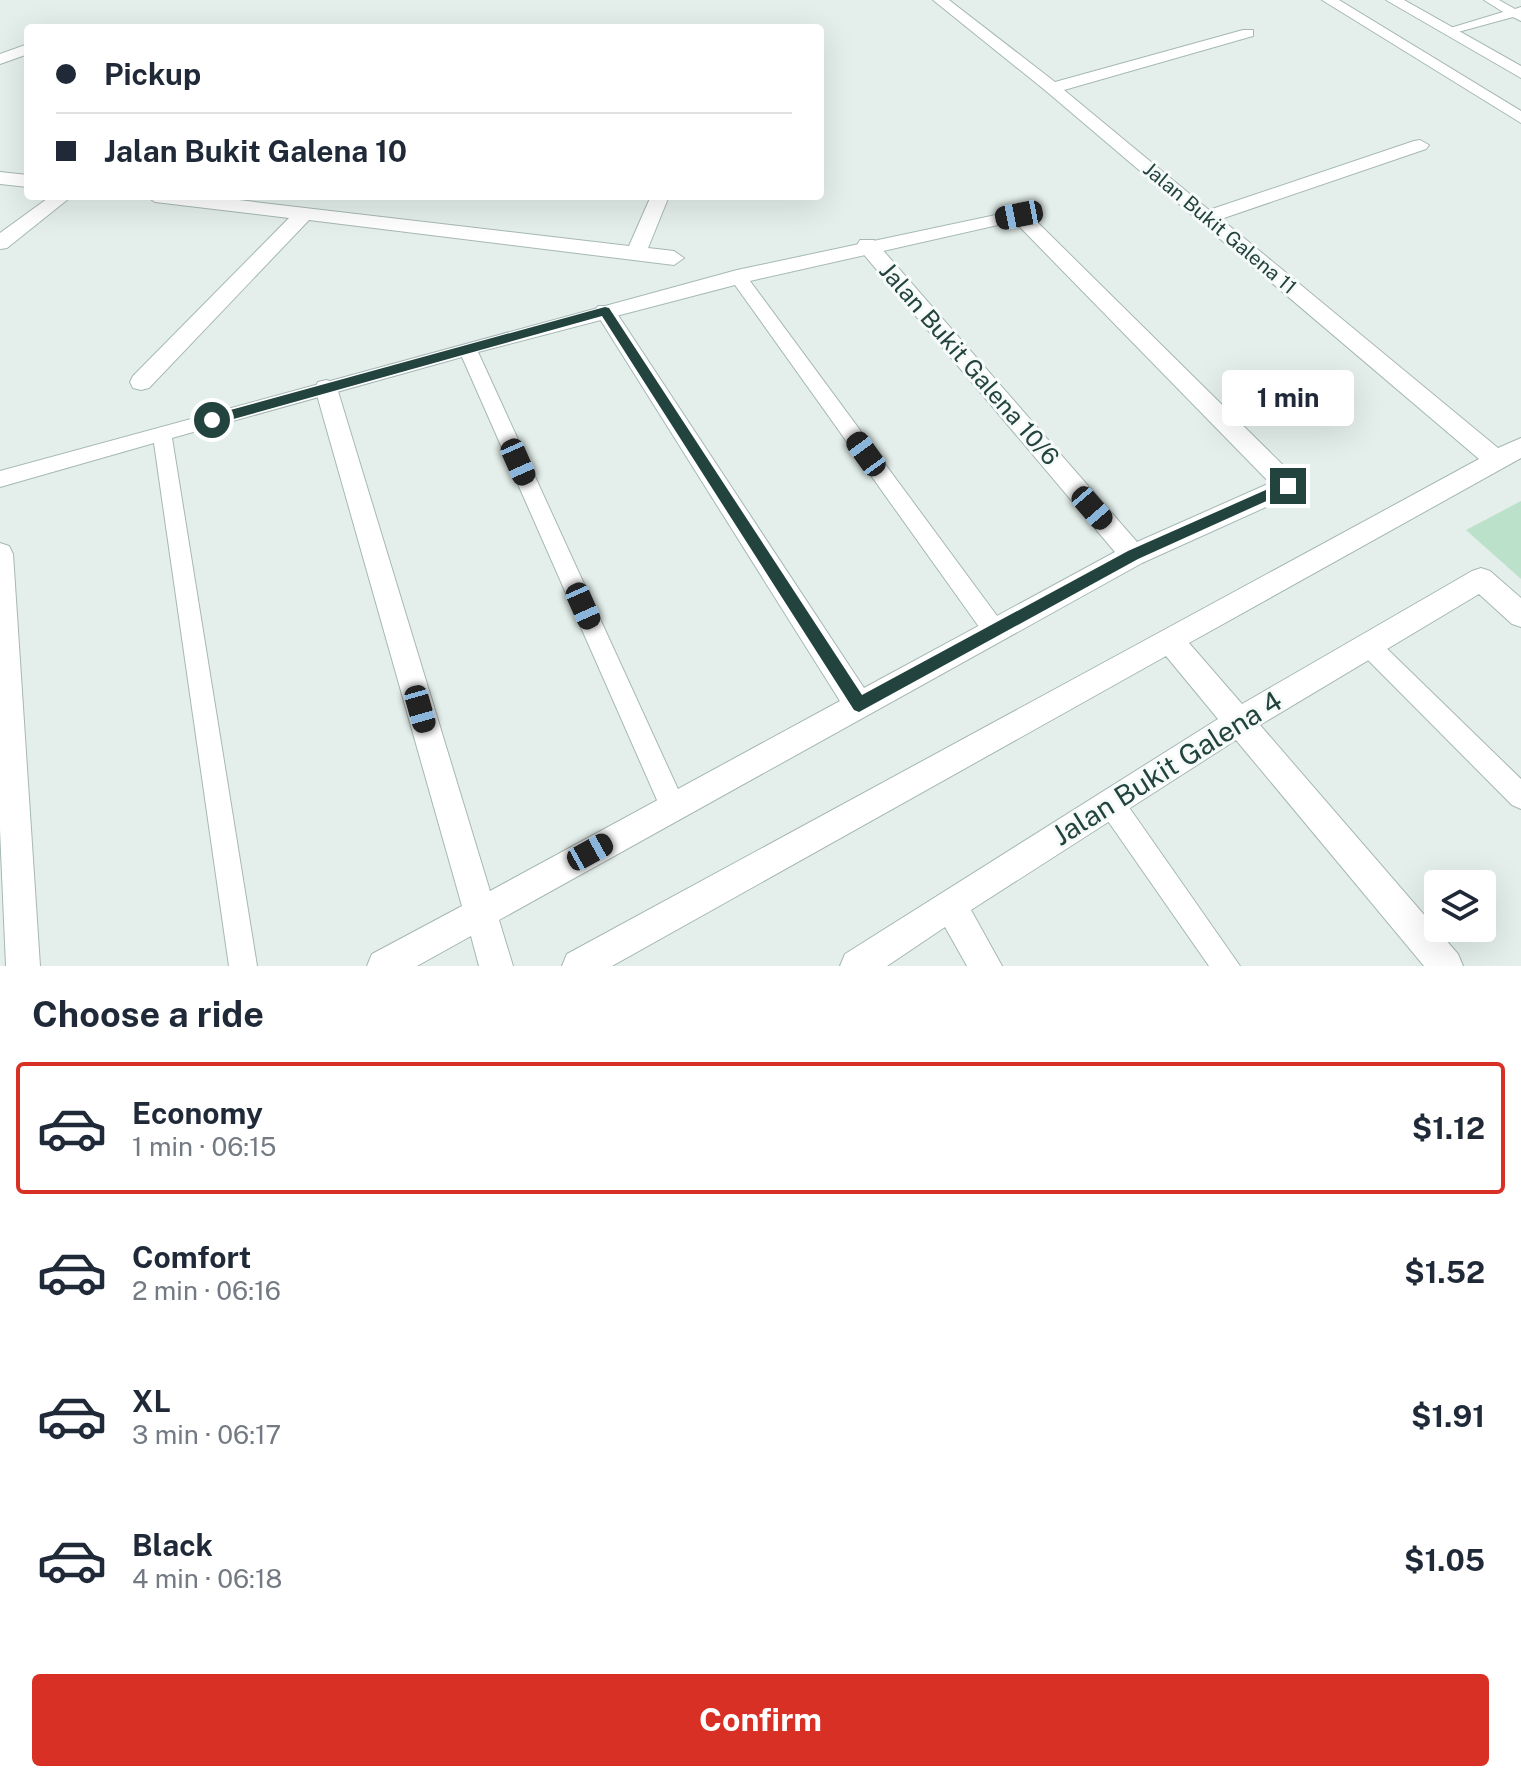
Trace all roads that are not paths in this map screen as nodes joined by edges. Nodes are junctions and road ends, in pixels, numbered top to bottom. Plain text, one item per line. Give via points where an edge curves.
1 (940, 0) edge
2 (1329, 0) edge
3 (1393, 0) edge
4 (1490, 0) edge
5 (1519, 14) edge
6 (1451, 32) junction
7 (1248, 33) dead end
8 (24, 50) edge
9 (0, 59) edge
10 (1521, 73) edge
11 (1052, 88) junction
12 (1521, 118) edge
13 (1420, 145) dead end
14 (0, 178) edge
15 (24, 181) edge
16 (58, 200) edge
17 (188, 200) edge
18 (658, 200) edge
19 (304, 214) junction
20 (1019, 215) joint
21 (1207, 217) junction
22 (0, 243) edge
23 (867, 245) junction
24 (636, 253) junction
25 (674, 258) dead end
26 (737, 276) junction
27 (605, 311) junction
28 (467, 348) junction
29 (141, 382) dead end
30 (326, 388) junction
31 (162, 434) junction
32 (1509, 454) edge
33 (0, 479) edge
34 (0, 554) edge
35 (1133, 555) junction
36 (1521, 615) edge
37 (995, 631) junction
38 (1171, 642) junction
39 (1367, 644) junction
40 (859, 705) junction
41 (1241, 722) junction
42 (1521, 796) edge
43 (1110, 802) junction
44 (673, 807) junction
45 (950, 905) junction
46 (479, 913) junction
47 (23, 966) edge
48 (243, 966) edge
49 (384, 966) edge
50 (496, 966) edge
51 (579, 966) edge
52 (857, 966) edge
53 (985, 966) edge
54 (1226, 966) edge
55 (1446, 966) edge

1 - 11 street, Jalan Bukit Galena 11
2 - 12 street
3 - 6 street
4 - 5 lane
5 - 6 lane
6 - 10 street
7 - 11 street
8 - 9 street
11 - 21 street, Jalan Bukit Galena 11
13 - 21 street
14 - 15 street
16 - 22 street
17 - 19 street
18 - 24 street
19 - 24 street
19 - 29 street
20 - 23 lane
20 - 35 street via 1288,486
21 - 32 street, Jalan Bukit Galena 11
23 - 26 lane
23 - 35 street, Jalan Bukit Galena 10/6
24 - 25 street
26 - 27 lane
26 - 37 lane
27 - 28 lane
27 - 40 street
28 - 30 lane
28 - 44 lane
30 - 31 lane
30 - 46 street
31 - 33 lane
31 - 48 lane
32 - 38 street
34 - 47 street
35 - 37 street
36 - 39 street, Jalan Bukit Galena 4 via 1481,579
37 - 40 street
38 - 41 street
38 - 51 street
39 - 41 street, Jalan Bukit Galena 4
39 - 42 lane
40 - 44 street
41 - 43 street, Jalan Bukit Galena 4
41 - 55 street
43 - 45 street, Jalan Bukit Galena 4
43 - 54 lane
44 - 46 street
45 - 52 street, Jalan Bukit Galena 4
45 - 53 street
46 - 49 street
46 - 50 street

